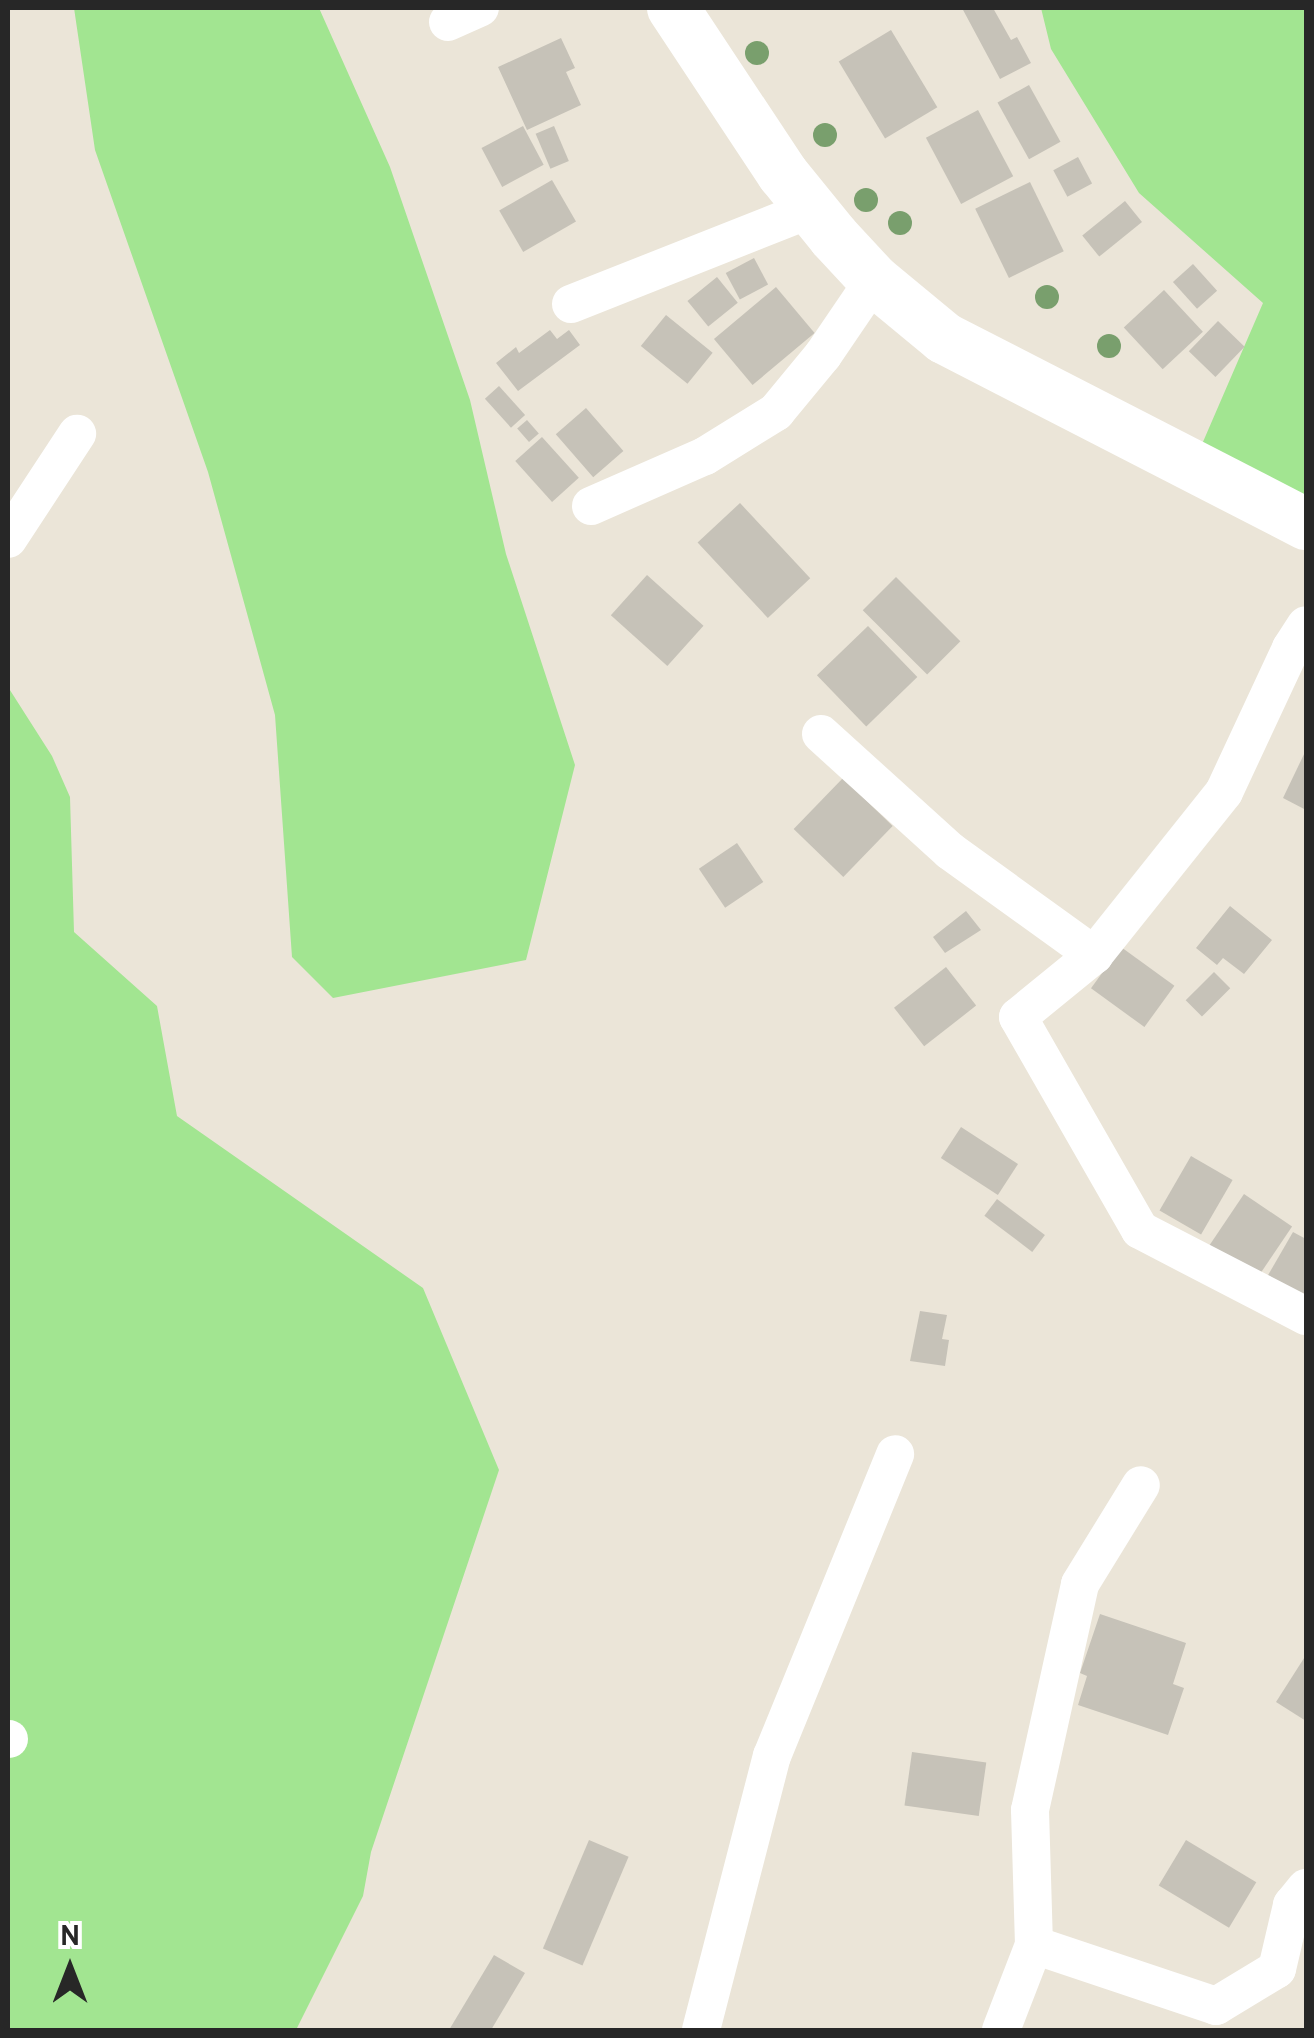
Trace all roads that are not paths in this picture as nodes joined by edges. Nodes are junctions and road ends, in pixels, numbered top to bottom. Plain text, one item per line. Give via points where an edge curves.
1 (673, 8) edge
2 (811, 210) junction
3 (874, 280) junction
4 (571, 304) dead end
5 (77, 434) dead end
6 (590, 506) dead end
7 (1306, 524) edge
8 (8, 540) edge
9 (1306, 625) edge
10 (821, 734) dead end
11 (1094, 955) junction
12 (1306, 1316) edge
13 (895, 1454) dead end
14 (1141, 1485) dead end
15 (1302, 1903) edge
16 (1034, 1945) junction
17 (701, 2030) edge
18 (1001, 2030) edge

1 - 2 street
2 - 3 street
2 - 4 street
3 - 6 street via 776,412 705,456
3 - 7 street via 944,338
5 - 8 street
9 - 11 street via 1224,792
10 - 11 street via 950,851
11 - 12 street via 1018,1017 1140,1230
13 - 17 street via 772,1756
14 - 16 street via 1080,1584 1030,1810
15 - 16 street via 1277,1968 1216,2006
16 - 18 street

